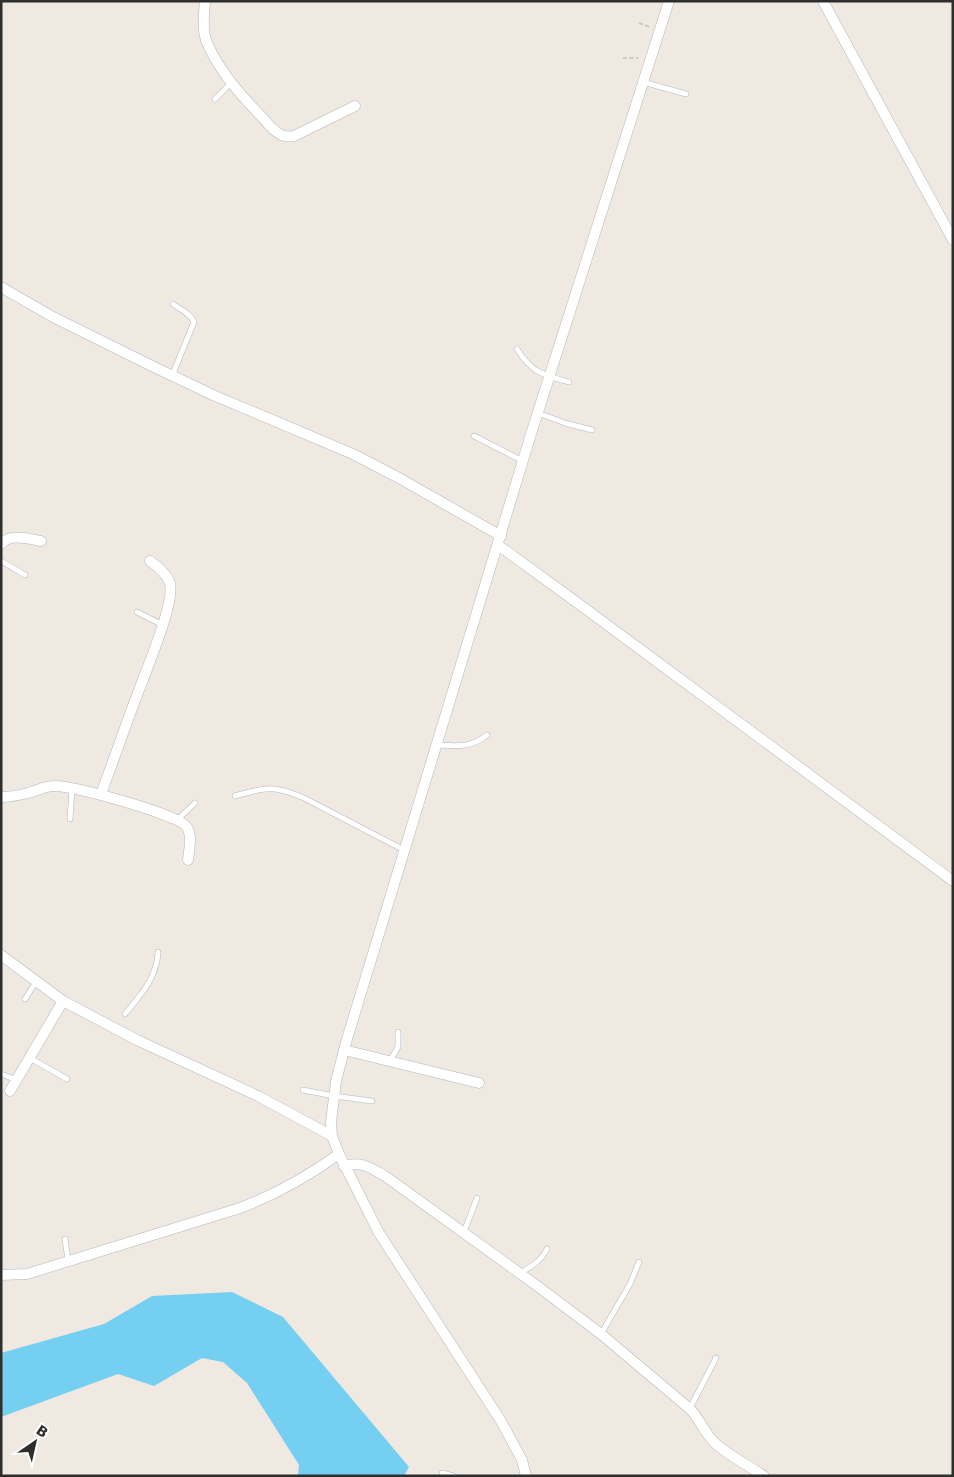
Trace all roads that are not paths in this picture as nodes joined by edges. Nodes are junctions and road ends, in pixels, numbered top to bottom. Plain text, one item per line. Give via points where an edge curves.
1 (205, 1) edge
2 (669, 1) edge
3 (824, 1) edge
4 (232, 82) junction
5 (642, 82) junction
6 (686, 94) dead end
7 (215, 99) dead end
8 (355, 106) dead end
9 (953, 240) edge
10 (1, 287) edge
11 (173, 304) dead end
12 (517, 349) dead end
13 (172, 376) junction
14 (550, 377) junction
15 (569, 382) dead end
16 (538, 413) junction
17 (592, 430) dead end
18 (474, 436) dead end
19 (523, 462) junction
20 (41, 541) dead end
21 (499, 541) junction
22 (1, 544) edge
23 (150, 561) dead end
24 (1, 562) edge
25 (25, 575) dead end
26 (137, 612) dead end
27 (163, 625) junction
28 (487, 735) dead end
29 (437, 744) junction
30 (72, 788) junction
31 (101, 794) junction
32 (236, 796) dead end
33 (1, 797) edge
34 (195, 803) dead end
35 (70, 819) dead end
36 (177, 820) junction
37 (405, 851) junction
38 (188, 860) dead end
39 (953, 881) edge
40 (158, 952) dead end
41 (1, 955) edge
42 (36, 982) junction
43 (25, 999) dead end
44 (63, 1001) junction
45 (125, 1014) dead end
46 (398, 1032) dead end
47 (344, 1050) junction
48 (30, 1058) junction
49 (390, 1062) junction
50 (1, 1074) edge
51 (67, 1079) dead end
52 (17, 1080) junction
53 (479, 1083) dead end
54 (303, 1090) dead end
55 (10, 1091) dead end
56 (334, 1096) junction
57 (372, 1101) dead end
58 (332, 1136) junction
59 (339, 1154) junction
60 (344, 1166) junction
61 (478, 1198) dead end
62 (464, 1232) junction
63 (65, 1240) dead end
64 (547, 1249) dead end
65 (68, 1260) junction
66 (639, 1262) dead end
67 (519, 1273) junction
68 (1, 1275) edge
69 (601, 1334) junction
70 (716, 1358) dead end
71 (690, 1409) junction
72 (442, 1473) dead end
73 (526, 1475) edge
74 (454, 1476) edge
75 (764, 1476) edge

1 - 4 street via 206,40
2 - 5 street
3 - 9 street
4 - 7 lane
4 - 8 street via 276,132 288,137
5 - 6 lane
5 - 14 street
10 - 13 street via 53,317
11 - 13 lane via 194,322
12 - 14 lane via 530,367
13 - 21 street via 353,454 399,478
14 - 15 lane
14 - 16 street
16 - 17 lane
16 - 19 street
18 - 19 lane
19 - 21 street
20 - 22 street via 14,538
21 - 29 street
21 - 39 street
23 - 27 street via 161,568 170,584 171,594
24 - 25 lane
26 - 27 lane
27 - 31 street
28 - 29 lane via 472,744
29 - 37 street
30 - 31 street
30 - 33 street via 46,786 29,793
30 - 35 lane
31 - 36 street
32 - 37 lane via 265,788 289,791
34 - 36 lane
36 - 38 street via 187,827 189,833
37 - 47 street
40 - 45 lane via 155,969 145,990
41 - 42 street
42 - 43 lane
42 - 44 street
44 - 48 street
44 - 58 street via 117,1025
46 - 49 lane via 398,1047
47 - 49 street
47 - 56 street
48 - 51 lane
48 - 52 street
49 - 53 street
50 - 52 lane
52 - 55 street
54 - 56 lane
56 - 57 lane
56 - 58 street
58 - 59 street
59 - 60 street
59 - 65 street via 302,1179 264,1198
60 - 62 street via 357,1164 385,1176
60 - 73 street via 379,1233 502,1422 519,1453
61 - 62 lane
62 - 67 street
63 - 65 lane
64 - 67 lane via 536,1263
65 - 68 street via 27,1274
66 - 69 lane
67 - 69 street
69 - 71 street
70 - 71 lane
71 - 75 street via 716,1444
72 - 74 lane

